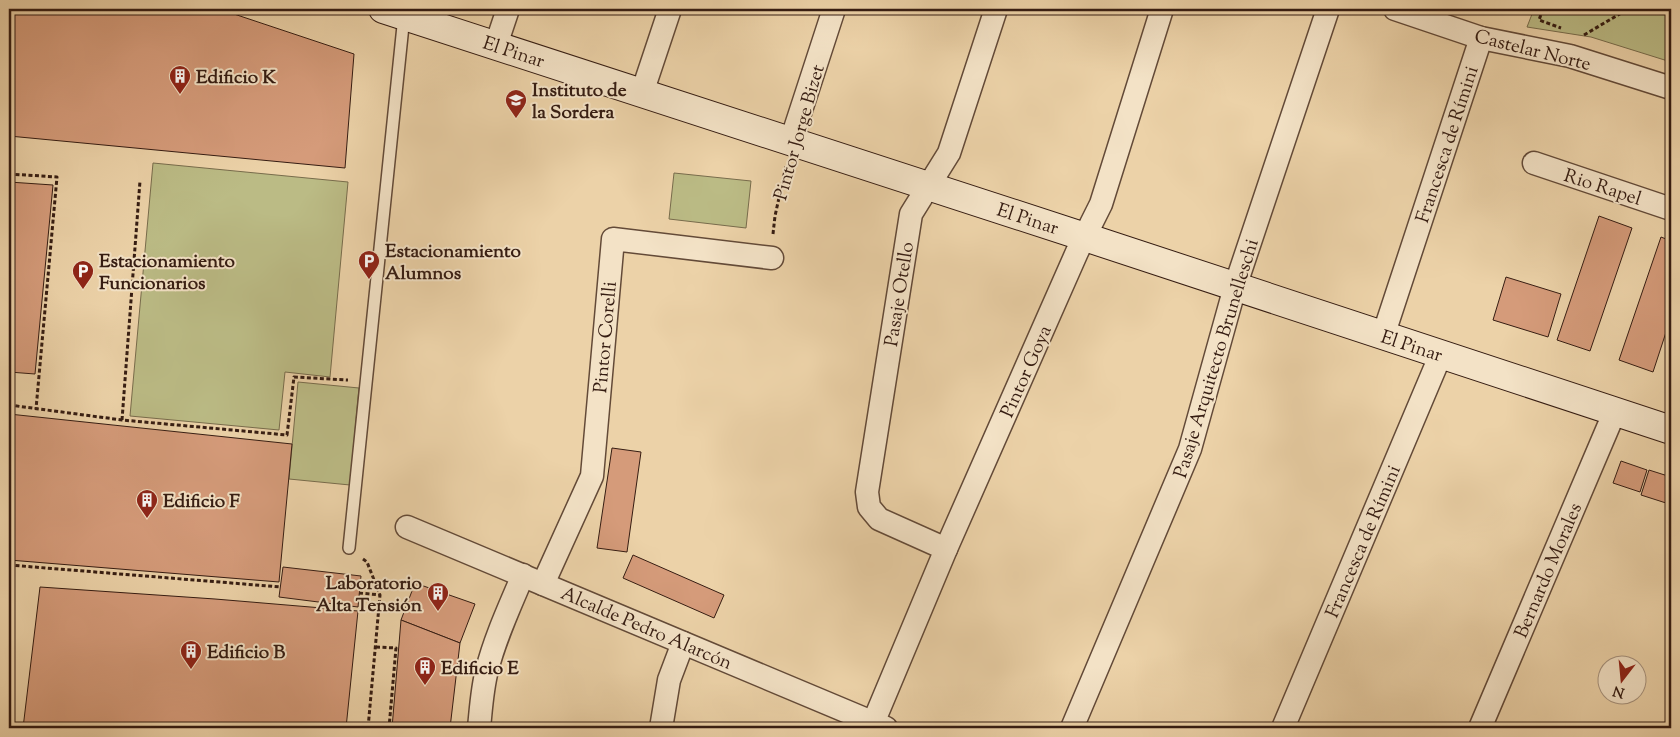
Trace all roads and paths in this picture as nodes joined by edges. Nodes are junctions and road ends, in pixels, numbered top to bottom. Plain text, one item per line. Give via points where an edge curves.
1 (508, 9) edge
2 (670, 9) edge
3 (834, 9) edge
4 (996, 9) edge
5 (1162, 9) edge
6 (1328, 9) edge
7 (1396, 9) edge
8 (1543, 9) edge
9 (1628, 9) edge
10 (394, 12) edge
11 (1565, 29) dead end
12 (1583, 35) dead end
13 (1481, 38) junction
14 (496, 46) junction
15 (1671, 88) edge
16 (642, 93) junction
17 (791, 141) junction
18 (1534, 163) dead end
19 (9, 174) edge
20 (140, 181) dead end
21 (929, 186) junction
22 (1671, 209) edge
23 (1085, 237) junction
24 (772, 258) joint
25 (1236, 287) junction
26 (1383, 336) junction
27 (1441, 354) junction
28 (366, 381) junction
29 (9, 405) edge
30 (36, 409) junction
31 (1615, 411) junction
32 (122, 420) junction
33 (1671, 430) edge
34 (407, 527) dead end
35 (349, 548) joint
36 (946, 549) junction
37 (9, 565) edge
38 (522, 575) junction
39 (543, 584) junction
40 (281, 587) dead end
41 (359, 593) dead end
42 (380, 595) junction
43 (683, 643) junction
44 (376, 647) junction
45 (877, 726) edge
46 (368, 728) edge
47 (389, 728) edge
48 (479, 728) edge
49 (661, 728) edge
50 (1072, 728) edge
51 (1283, 728) edge
52 (1480, 728) edge

1 - 14 street
2 - 16 street
3 - 17 street, Pintor Jorge Bizet
4 - 21 street, Pasaje Otello via 949,153
5 - 23 street, Pintor Goya via 1101,204
6 - 25 street, Pasaje Arquitecto Brunelleschi
7 - 13 street, Castelar Norte
8 - 11 path via 1539,20
9 - 12 path
10 - 14 street, El Pinar
10 - 28 lane via 398,62
13 - 15 street, Castelar Norte via 1570,56
13 - 26 street, Francesca de Rímini
14 - 16 street, El Pinar
16 - 17 street, El Pinar
17 - 21 street, El Pinar
17 - 24 path, Pintor Jorge Bizet via 775,216
18 - 22 street, Rio Rapel
19 - 30 path via 57,177
20 - 32 path
21 - 23 street, El Pinar
21 - 36 street, Pasaje Otello via 911,214 867,492 869,507 879,519
23 - 25 street, El Pinar
23 - 36 street, Pintor Goya
24 - 39 street, Pintor Corelli via 613,239 592,476
25 - 26 street, El Pinar
25 - 50 street, Pasaje Arquitecto Brunelleschi via 1190,449
26 - 27 street, El Pinar
27 - 31 street, El Pinar
27 - 51 street, Francesca de Rímini
28 - 32 path via 294,377 287,435
28 - 35 lane
29 - 30 path
30 - 32 path
31 - 33 street, El Pinar
31 - 52 street, Bernardo Morales
34 - 38 street, Alcalde Pedro Alarcón
35 - 42 path via 367,562
36 - 45 street, Pintor Goya
37 - 40 path
38 - 39 street, Alcalde Pedro Alarcón
38 - 48 street via 487,669
39 - 43 street, Alcalde Pedro Alarcón
41 - 42 path
42 - 44 path
43 - 45 street, Alcalde Pedro Alarcón
43 - 49 street via 669,680
44 - 46 path
44 - 47 path via 396,648

